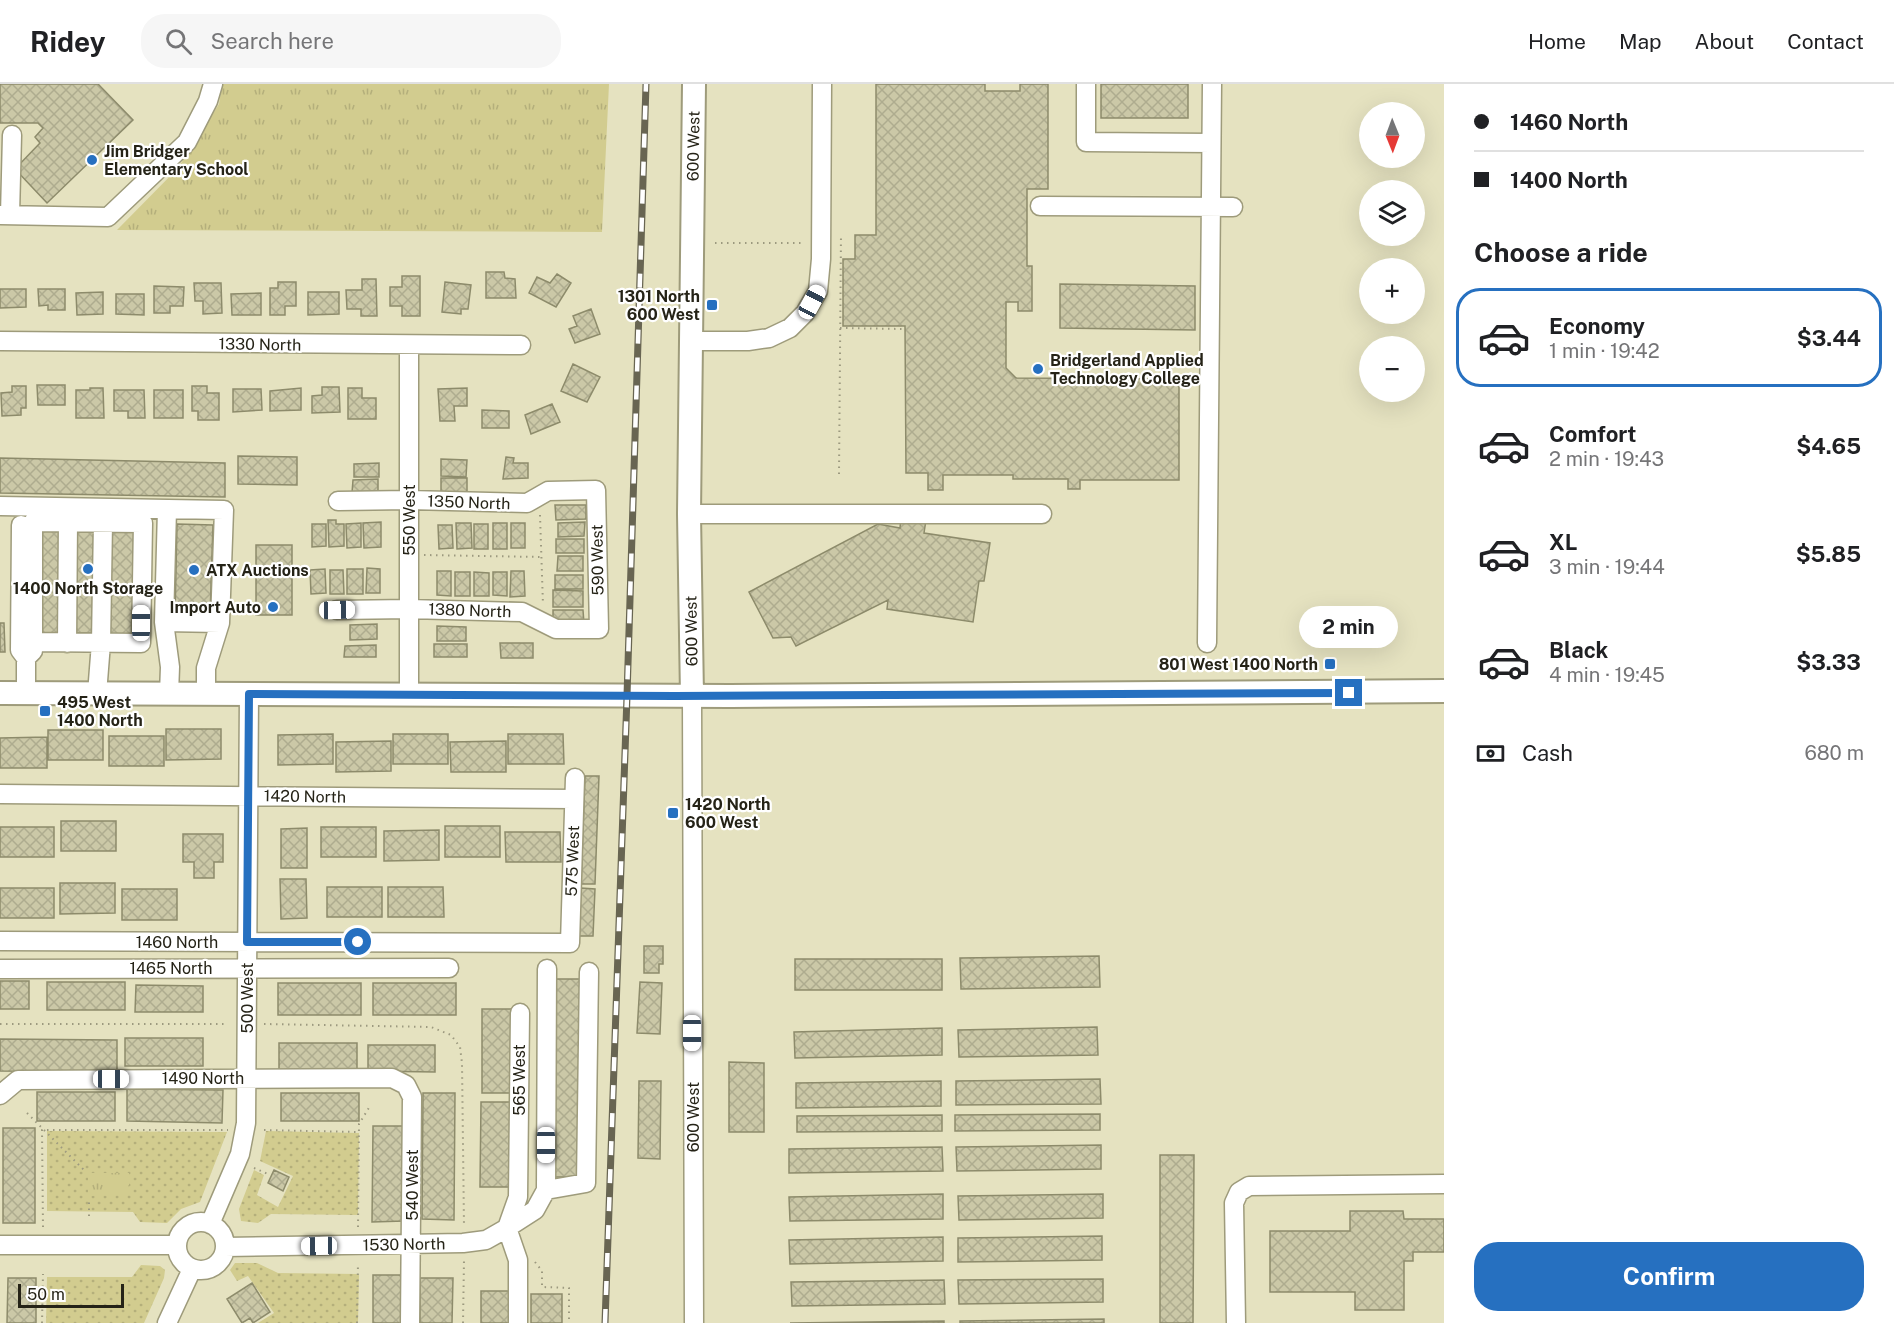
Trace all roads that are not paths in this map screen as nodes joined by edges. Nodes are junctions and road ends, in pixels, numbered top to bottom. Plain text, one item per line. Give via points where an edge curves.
1 (213, 84) edge
2 (694, 84) edge
3 (822, 84) edge
4 (1086, 84) edge
5 (1212, 84) edge
6 (12, 135) dead end
7 (1211, 143) junction
8 (1040, 206) dead end
9 (1211, 207) junction
10 (1233, 207) dead end
11 (5, 215) edge
12 (0, 341) edge
13 (691, 341) junction
14 (521, 345) dead end
15 (409, 346) junction
16 (596, 490) joint
17 (409, 500) junction
18 (339, 501) dead end
19 (0, 506) edge
20 (167, 509) junction
21 (689, 514) junction
22 (1042, 514) dead end
23 (68, 522) junction
24 (103, 522) junction
25 (21, 525) dead end
26 (409, 609) junction
27 (337, 610) dead end
28 (164, 622) junction
29 (220, 623) junction
30 (599, 629) joint
31 (67, 643) junction
32 (101, 643) junction
33 (1207, 643) dead end
34 (29, 650) junction
35 (1444, 691) edge
36 (0, 693) edge
37 (97, 693) junction
38 (26, 694) junction
39 (169, 694) junction
40 (206, 694) junction
41 (249, 694) junction
42 (409, 695) junction
43 (692, 696) junction
44 (575, 778) dead end
45 (0, 794) edge
46 (247, 796) junction
47 (574, 799) junction
48 (0, 941) edge
49 (247, 942) junction
50 (570, 943) joint
51 (247, 968) junction
52 (449, 968) dead end
53 (0, 969) edge
54 (547, 969) dead end
55 (589, 972) dead end
56 (520, 1013) dead end
57 (246, 1078) junction
58 (406, 1085) joint
59 (1, 1093) edge
60 (1444, 1184) edge
61 (546, 1190) junction
62 (210, 1224) junction
63 (507, 1228) junction
64 (412, 1244) junction
65 (0, 1245) edge
66 (177, 1245) junction
67 (225, 1247) junction
68 (192, 1269) junction
69 (167, 1323) edge
70 (410, 1323) edge
71 (518, 1323) edge
72 (693, 1323) edge
73 (1236, 1323) edge

1 - 11 street via 187,142 108,217
2 - 13 main road, 600 West
3 - 13 street via 818,291 806,313 790,328 770,338
4 - 7 street via 1086,142
5 - 7 street
6 - 11 street
7 - 9 street
8 - 9 street
9 - 10 street
9 - 33 street
12 - 15 street, 1330 North
13 - 21 main road, 600 West
14 - 15 street, 1330 North
15 - 17 street, 550 West
16 - 17 street, 1350 North via 548,491 527,503
16 - 30 street, 590 West
17 - 18 street, 1350 North
17 - 26 street, 550 West
19 - 20 street
20 - 28 street
20 - 29 street via 224,510
21 - 22 street
21 - 43 main road, 600 West
23 - 24 street
23 - 31 street
23 - 34 street via 33,522
24 - 32 street
24 - 32 street via 143,523 142,610 141,643
25 - 34 street via 20,650
26 - 27 street, 1380 North
26 - 30 street, 1380 North via 522,612 556,629
26 - 42 street, 550 West
28 - 29 street
28 - 39 street
29 - 40 street via 206,668
31 - 32 street
31 - 34 street
32 - 37 street
34 - 38 street
35 - 43 main road
36 - 38 main road
37 - 38 main road
37 - 39 main road
39 - 40 main road
40 - 41 main road
41 - 42 main road
41 - 46 street, 500 West
42 - 43 main road
43 - 72 street, 600 West
44 - 47 street, 575 West
45 - 46 street, 1420 North
46 - 47 street, 1420 North
46 - 49 street, 500 West
47 - 50 street, 575 West
48 - 49 street, 1460 North
49 - 50 street, 1460 North
49 - 51 street, 500 West
51 - 52 street, 1465 North
51 - 53 street, 1465 North
51 - 57 street, 500 West
54 - 61 street
55 - 61 street via 586,1183
56 - 63 street, 565 West via 519,1197
57 - 58 street, 1490 North via 393,1078
57 - 59 street, 1490 North via 18,1080
57 - 62 street, 500 West via 246,1123 240,1154
58 - 64 street, 540 West via 412,1097
60 - 73 street via 1249,1186 1239,1192 1234,1203
61 - 63 street, 1530 North via 535,1210
62 - 66 street via 188,1226
62 - 67 street via 221,1233
63 - 64 street, 1530 North via 486,1240 464,1244
63 - 71 street via 518,1260
64 - 67 street, 1530 North
64 - 70 street, 540 West
65 - 66 street
66 - 68 street via 180,1259
67 - 68 street via 214,1266
68 - 69 street

